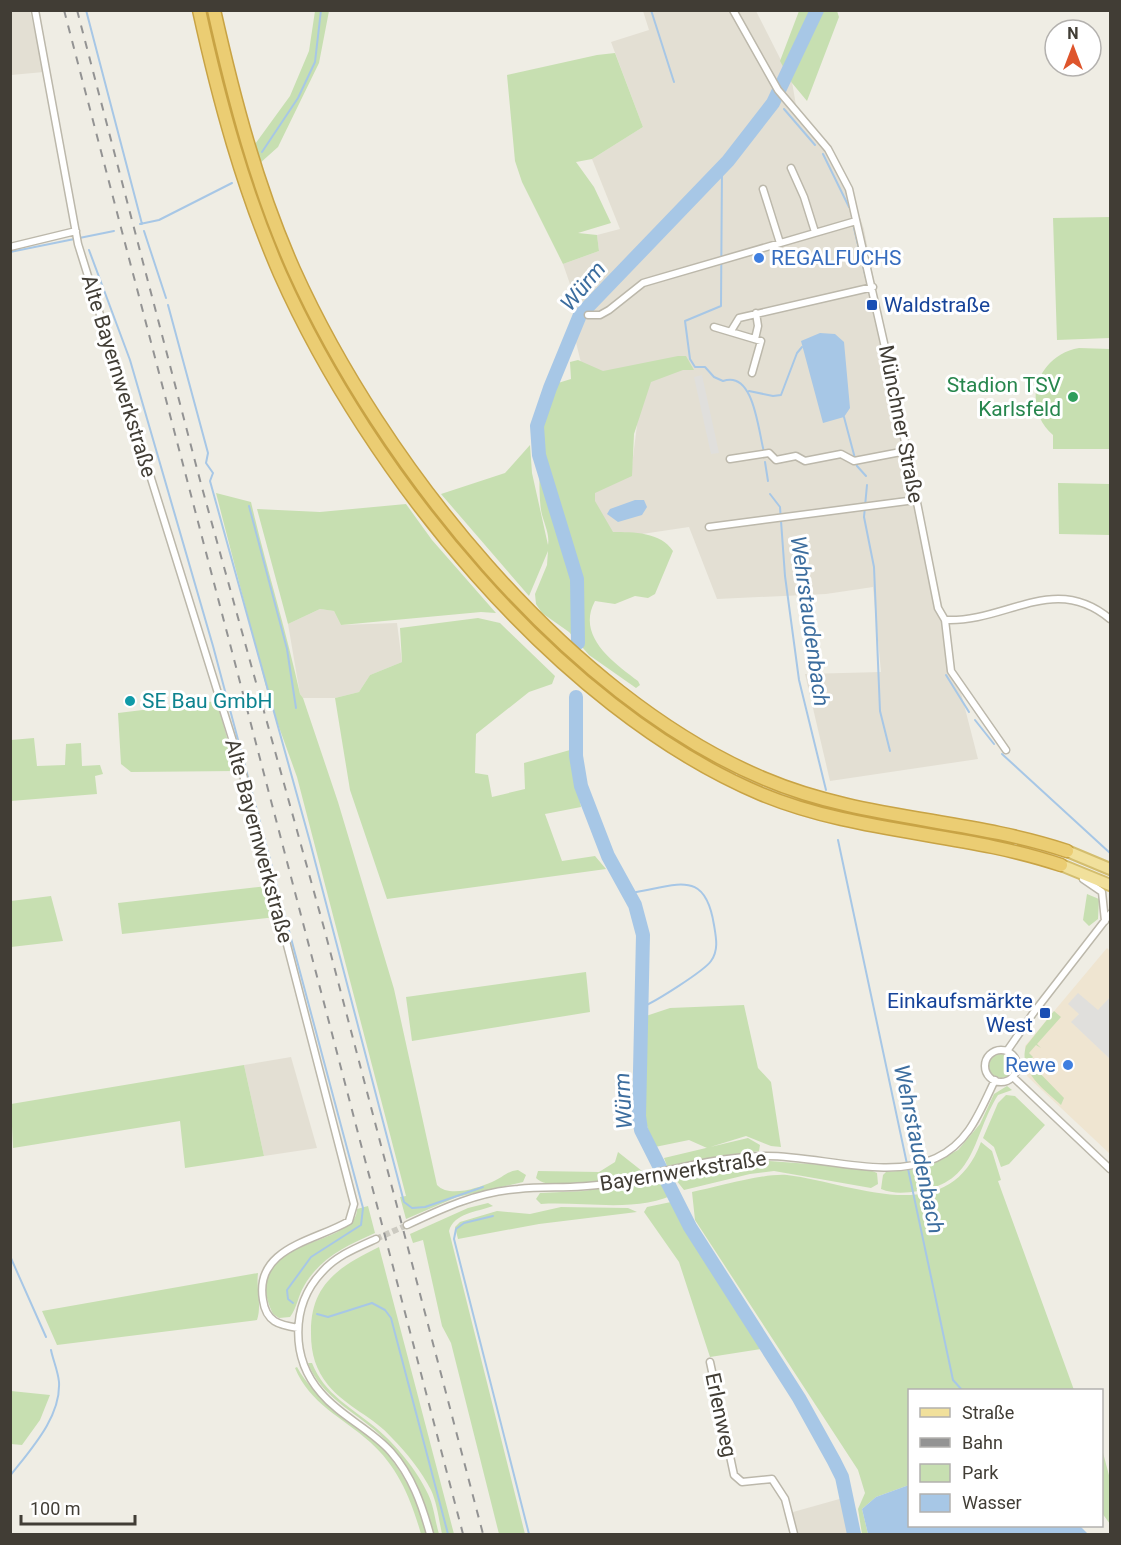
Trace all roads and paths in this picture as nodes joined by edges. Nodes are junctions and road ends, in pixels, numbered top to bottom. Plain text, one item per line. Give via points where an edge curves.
1 (35, 10) edge
2 (200, 10) edge
3 (214, 10) edge
4 (733, 10) edge
5 (791, 168) dead end
6 (763, 189) dead end
7 (856, 221) junction
8 (815, 232) junction
9 (76, 233) junction
10 (780, 243) junction
11 (10, 247) edge
12 (873, 287) junction
13 (756, 313) junction
14 (588, 315) dead end
15 (714, 327) dead end
16 (731, 332) junction
17 (755, 339) junction
18 (752, 373) dead end
19 (906, 451) junction
20 (730, 459) dead end
21 (915, 500) junction
22 (709, 527) dead end
23 (1110, 619) edge
24 (945, 620) junction
25 (1006, 750) dead end
26 (1067, 851) joint
27 (1061, 865) joint
28 (1110, 869) edge
29 (1074, 870) junction
30 (1110, 885) edge
31 (1110, 914) edge
32 (1105, 921) junction
33 (1007, 1051) junction
34 (1013, 1077) junction
35 (995, 1080) junction
36 (1110, 1168) edge
37 (407, 1225) tunnel mouth
38 (376, 1239) tunnel mouth
39 (298, 1328) junction
40 (710, 1362) dead end
41 (430, 1534) edge
42 (794, 1534) edge

1 - 9 street, Alte Bayernwerkstraße
2 - 27 highway via 220,104 248,194 281,275 326,364 378,449 433,524 545,646 663,740 715,772 758,792 843,820 1017,852
3 - 26 highway via 234,100 262,190 294,270 339,357 383,430 430,496 482,559 539,618 612,683 671,728 765,779 853,807 995,832
4 - 7 street, Münchner Straße via 783,98 833,157 849,189
5 - 8 street
6 - 10 street
7 - 8 street
7 - 12 street, Münchner Straße
8 - 10 street
9 - 11 street
9 - 39 street, Alte Bayernwerkstraße via 241,767 354,1204 350,1221 279,1254 266,1269 262,1289 267,1315 274,1323
10 - 14 street via 642,283 609,310
12 - 13 street
12 - 19 street, Münchner Straße
13 - 16 street via 739,318
13 - 17 street
15 - 16 street
16 - 17 street
17 - 18 street via 761,341
19 - 20 street via 856,460 841,454 805,461 796,456 776,460 769,453
19 - 21 street, Münchner Straße
21 - 22 street
21 - 24 street, Münchner Straße via 938,609
23 - 24 street via 1084,601 1067,598
24 - 25 street, Münchner Straße via 951,670
26 - 28 main road
27 - 29 main road
29 - 30 main road
29 - 32 street via 1102,892
31 - 32 street
32 - 33 street
33 - 34 street via 1017,1064
33 - 35 street via 997,1050 986,1060 985,1070
34 - 35 street
34 - 36 street
35 - 37 street, Bayernwerkstraße via 975,1123 961,1141 936,1159 913,1166 741,1157 595,1186 519,1188 489,1193
38 - 39 street via 344,1254 321,1272 303,1302
39 - 41 street via 300,1356 308,1376 327,1400 392,1453 414,1488
40 - 42 street, Erlenweg via 735,1475 742,1482 772,1479 785,1499

